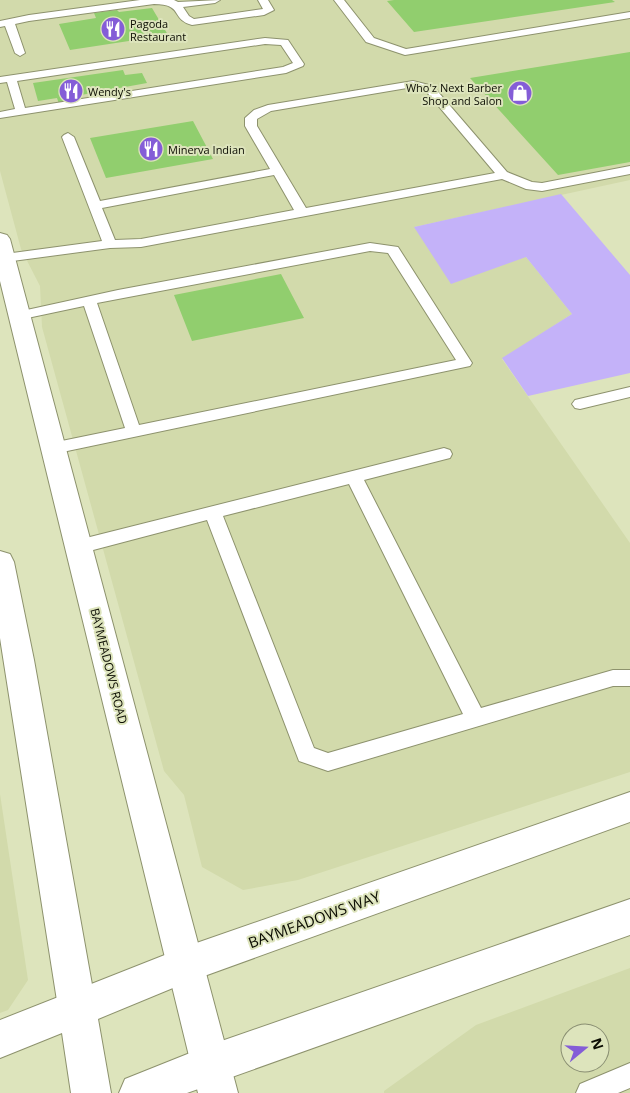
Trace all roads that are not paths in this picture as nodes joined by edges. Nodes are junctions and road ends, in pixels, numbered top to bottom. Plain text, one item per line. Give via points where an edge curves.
1 (215, 0) edge
2 (263, 0) edge
3 (340, 0) edge
4 (177, 5) junction
5 (630, 15) edge
6 (4, 23) edge
7 (20, 53) dead end
8 (5, 79) edge
9 (20, 112) junction
10 (0, 115) edge
11 (68, 137) dead end
12 (630, 170) edge
13 (277, 171) junction
14 (504, 175) junction
15 (95, 206) junction
16 (302, 213) junction
17 (110, 244) junction
18 (2, 249) edge
19 (89, 301) junction
20 (18, 316) junction
21 (630, 392) edge
22 (580, 404) dead end
23 (134, 432) junction
24 (53, 448) junction
25 (444, 454) dead end
26 (354, 477) junction
27 (213, 513) junction
28 (78, 547) junction
29 (0, 562) edge
30 (630, 678) edge
31 (475, 717) junction
32 (630, 807) edge
33 (630, 918) edge
34 (185, 965) junction
35 (77, 1007) junction
36 (0, 1039) edge
37 (630, 1075) edge
38 (214, 1078) edge
39 (91, 1093) edge
40 (139, 1093) edge
41 (589, 1093) edge

1 - 4 lane
2 - 4 lane via 269,10 264,12 196,22 185,18
3 - 5 lane via 370,40 405,52
4 - 6 lane via 154,0
6 - 7 lane
8 - 9 lane
8 - 9 lane via 265,41 284,42 299,64 286,70
9 - 10 lane
11 - 15 lane
12 - 14 lane via 542,188
13 - 14 lane via 251,126 251,118 258,112 413,84 429,88
13 - 15 lane
13 - 16 lane
14 - 16 lane
15 - 17 lane
16 - 17 lane via 141,243
17 - 18 lane
18 - 20 main road, BAYMEADOWS ROAD
19 - 20 lane
19 - 23 lane
19 - 23 lane via 370,247 393,250 465,363
20 - 24 main road, BAYMEADOWS ROAD
21 - 22 lane
23 - 24 lane
24 - 28 main road, BAYMEADOWS ROAD
25 - 26 lane
26 - 27 lane
26 - 31 lane
27 - 28 lane
27 - 31 lane via 306,755 328,762
28 - 34 main road, BAYMEADOWS ROAD
29 - 35 main road
30 - 31 lane via 614,678
32 - 34 main road, BAYMEADOWS WAY
33 - 38 main road
34 - 35 main road, BAYMEADOWS WAY
34 - 38 main road, BAYMEADOWS ROAD
35 - 36 main road, BAYMEADOWS WAY
35 - 39 main road
37 - 41 lane
38 - 40 main road

